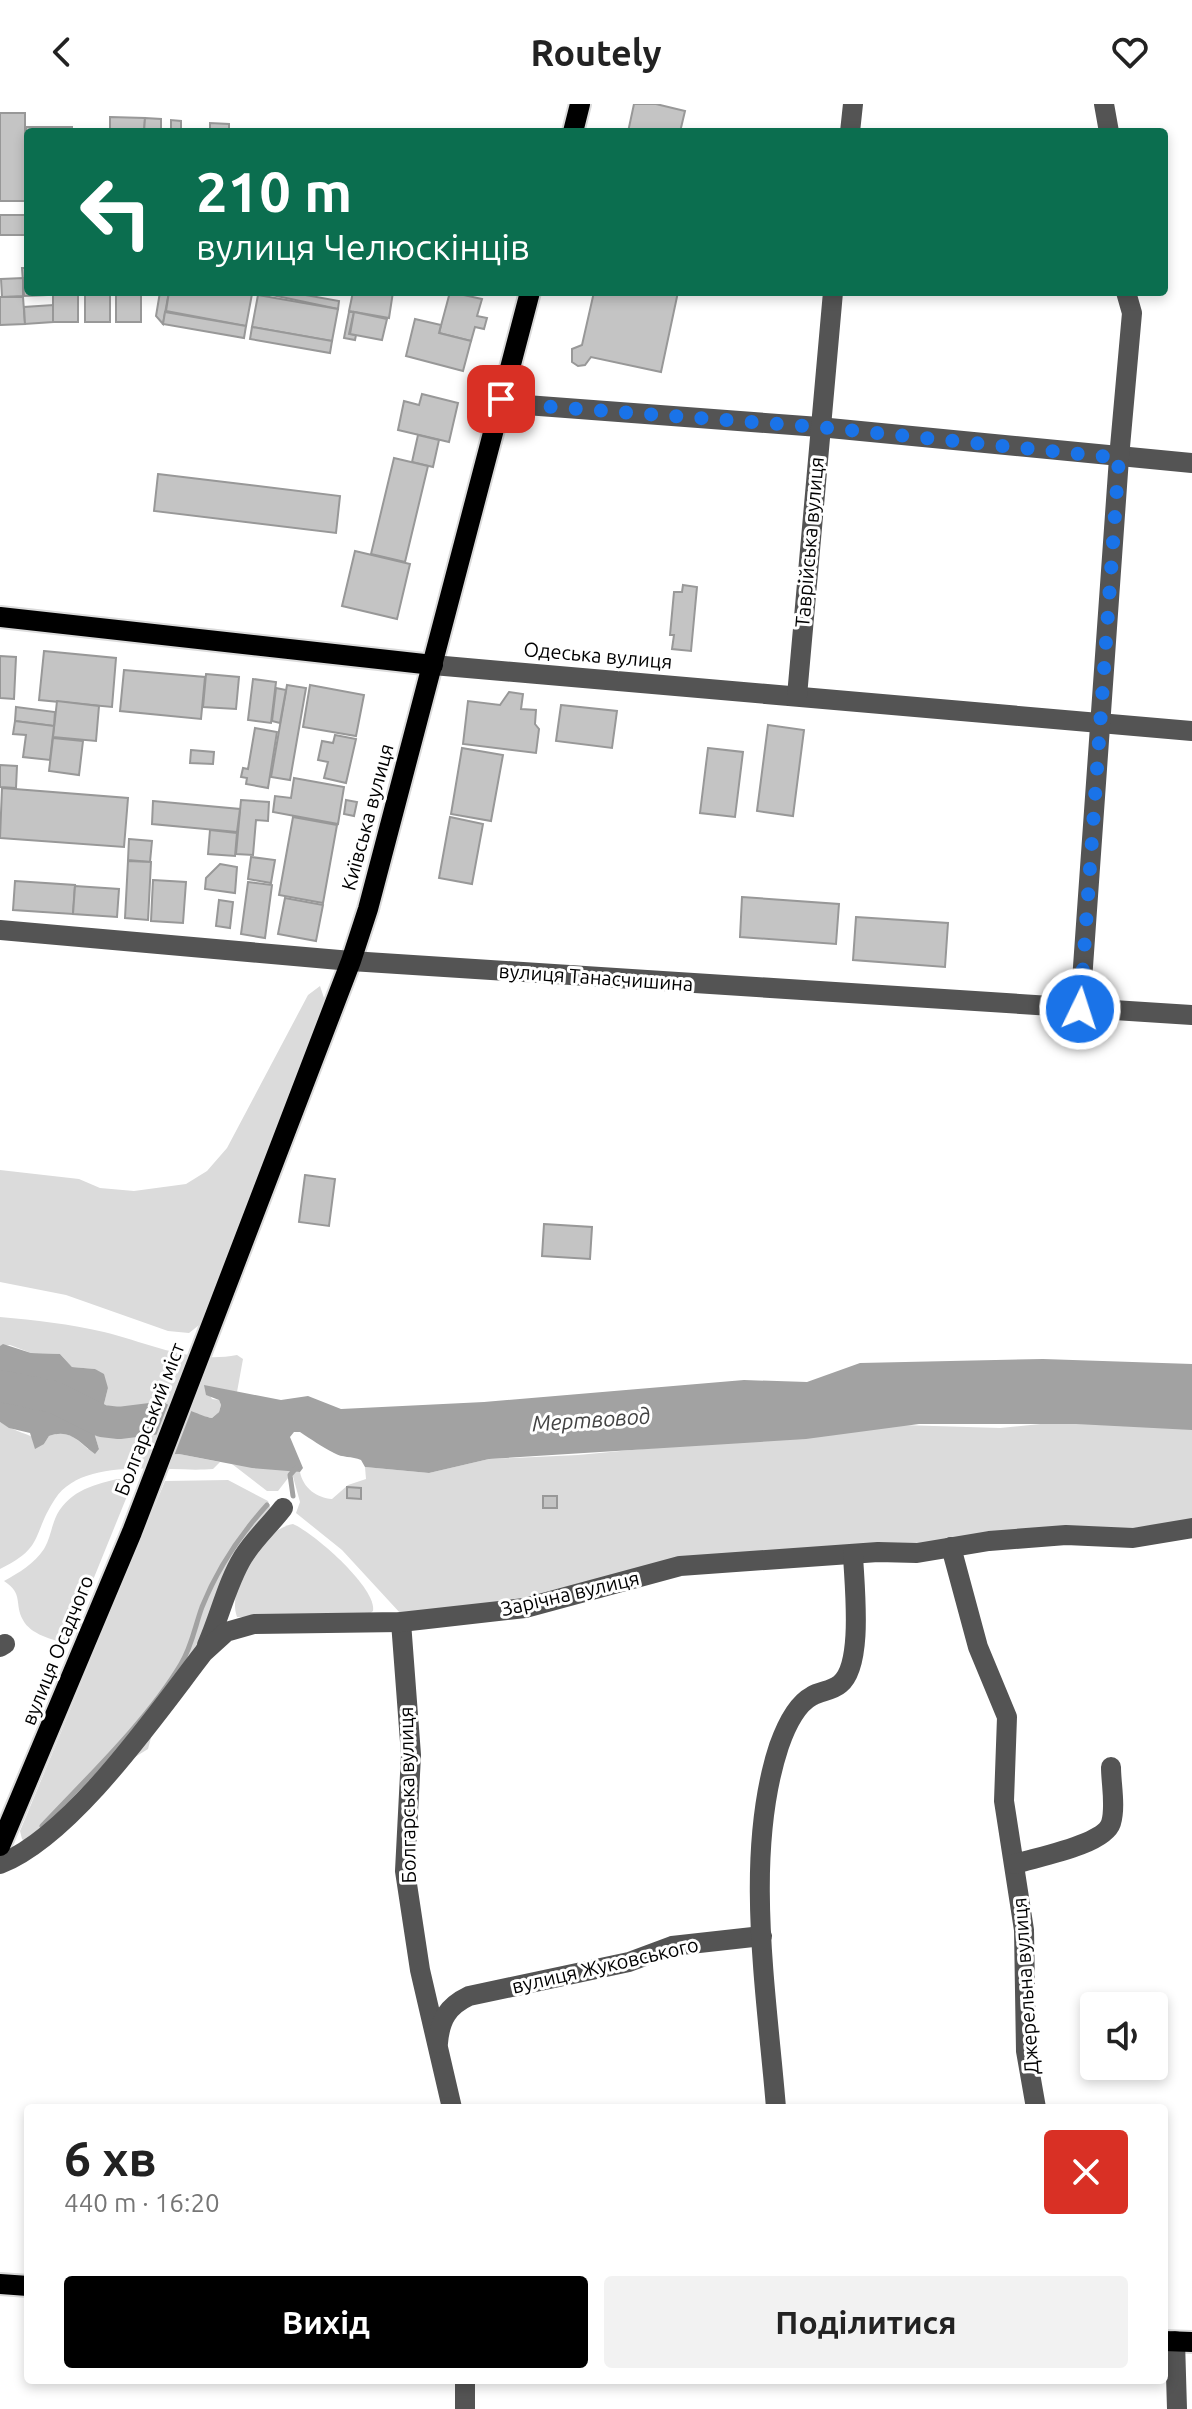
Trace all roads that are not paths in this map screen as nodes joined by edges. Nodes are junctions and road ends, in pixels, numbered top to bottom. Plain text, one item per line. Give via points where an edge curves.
1 (580, 104) edge
2 (853, 104) edge
3 (1104, 104) edge
4 (574, 128) edge
5 (850, 128) edge
6 (1108, 128) edge
7 (529, 296) edge
8 (833, 296) edge
9 (1127, 296) edge
10 (501, 399) junction
11 (819, 427) junction
12 (1119, 458) junction
13 (1192, 463) edge
14 (0, 617) edge
15 (433, 665) junction
16 (797, 696) junction
17 (1101, 724) junction
18 (1192, 731) edge
19 (0, 930) edge
20 (351, 961) junction
21 (1080, 1009) junction
22 (1192, 1015) edge
23 (204, 1340) joint
24 (283, 1508) dead end
25 (138, 1515) joint
26 (1192, 1528) edge
27 (951, 1547) junction
28 (853, 1554) junction
29 (401, 1622) junction
30 (204, 1652) junction
31 (1111, 1767) dead end
32 (0, 1846) edge
33 (0, 1864) edge
34 (1015, 1864) junction
35 (762, 1936) junction
36 (437, 2051) junction
37 (451, 2104) edge
38 (776, 2104) edge
39 (1035, 2104) edge
40 (0, 2284) edge
41 (24, 2286) edge
42 (1177, 2341) edge
43 (465, 2384) edge
44 (465, 2409) edge
45 (1177, 2409) edge

1 - 4 main road
2 - 5 street
3 - 6 street
7 - 10 main road, Київська вулиця
8 - 11 street, Таврійська вулиця
9 - 12 street via 1132,313
10 - 11 street
10 - 15 main road, Київська вулиця
11 - 12 street
11 - 16 street, Таврійська вулиця
12 - 13 street
12 - 17 street
14 - 15 main road, Одеська вулиця
15 - 16 street, Одеська вулиця
15 - 20 main road, Київська вулиця
16 - 17 street, Одеська вулиця
17 - 18 street, Одеська вулиця
17 - 21 street
19 - 20 street, вулиця Танасчишина
20 - 21 street, вулиця Танасчишина
20 - 23 main road, Київська вулиця
21 - 22 street, вулиця Танасчишина
23 - 25 main road, Болгарський міст
24 - 30 street via 235,1571
25 - 32 main road, вулиця Осадчого
26 - 27 street, Зарічна вулиця via 1133,1538 1066,1535
27 - 28 street, Зарічна вулиця
27 - 34 street, Джерельна вулиця via 978,1647 1007,1717 1004,1801
28 - 29 street, Зарічна вулиця via 680,1566 525,1608
28 - 35 street via 851,1668 841,1684 810,1696 795,1711 769,1784 759,1889
29 - 30 street, Зарічна вулиця via 254,1624 226,1632
29 - 36 street, Болгарська вулиця via 411,1755 405,1871
30 - 33 street, Зарічна вулиця via 130,1747 47,1837
31 - 34 street via 1110,1826 1099,1838
34 - 39 street, Джерельна вулиця via 1024,1930 1026,2051
35 - 36 street, вулиця Жуковського via 672,1946 629,1962 469,1996 445,2014
35 - 38 street
36 - 37 street, Болгарська вулиця
40 - 41 main road
42 - 45 street
43 - 44 street

